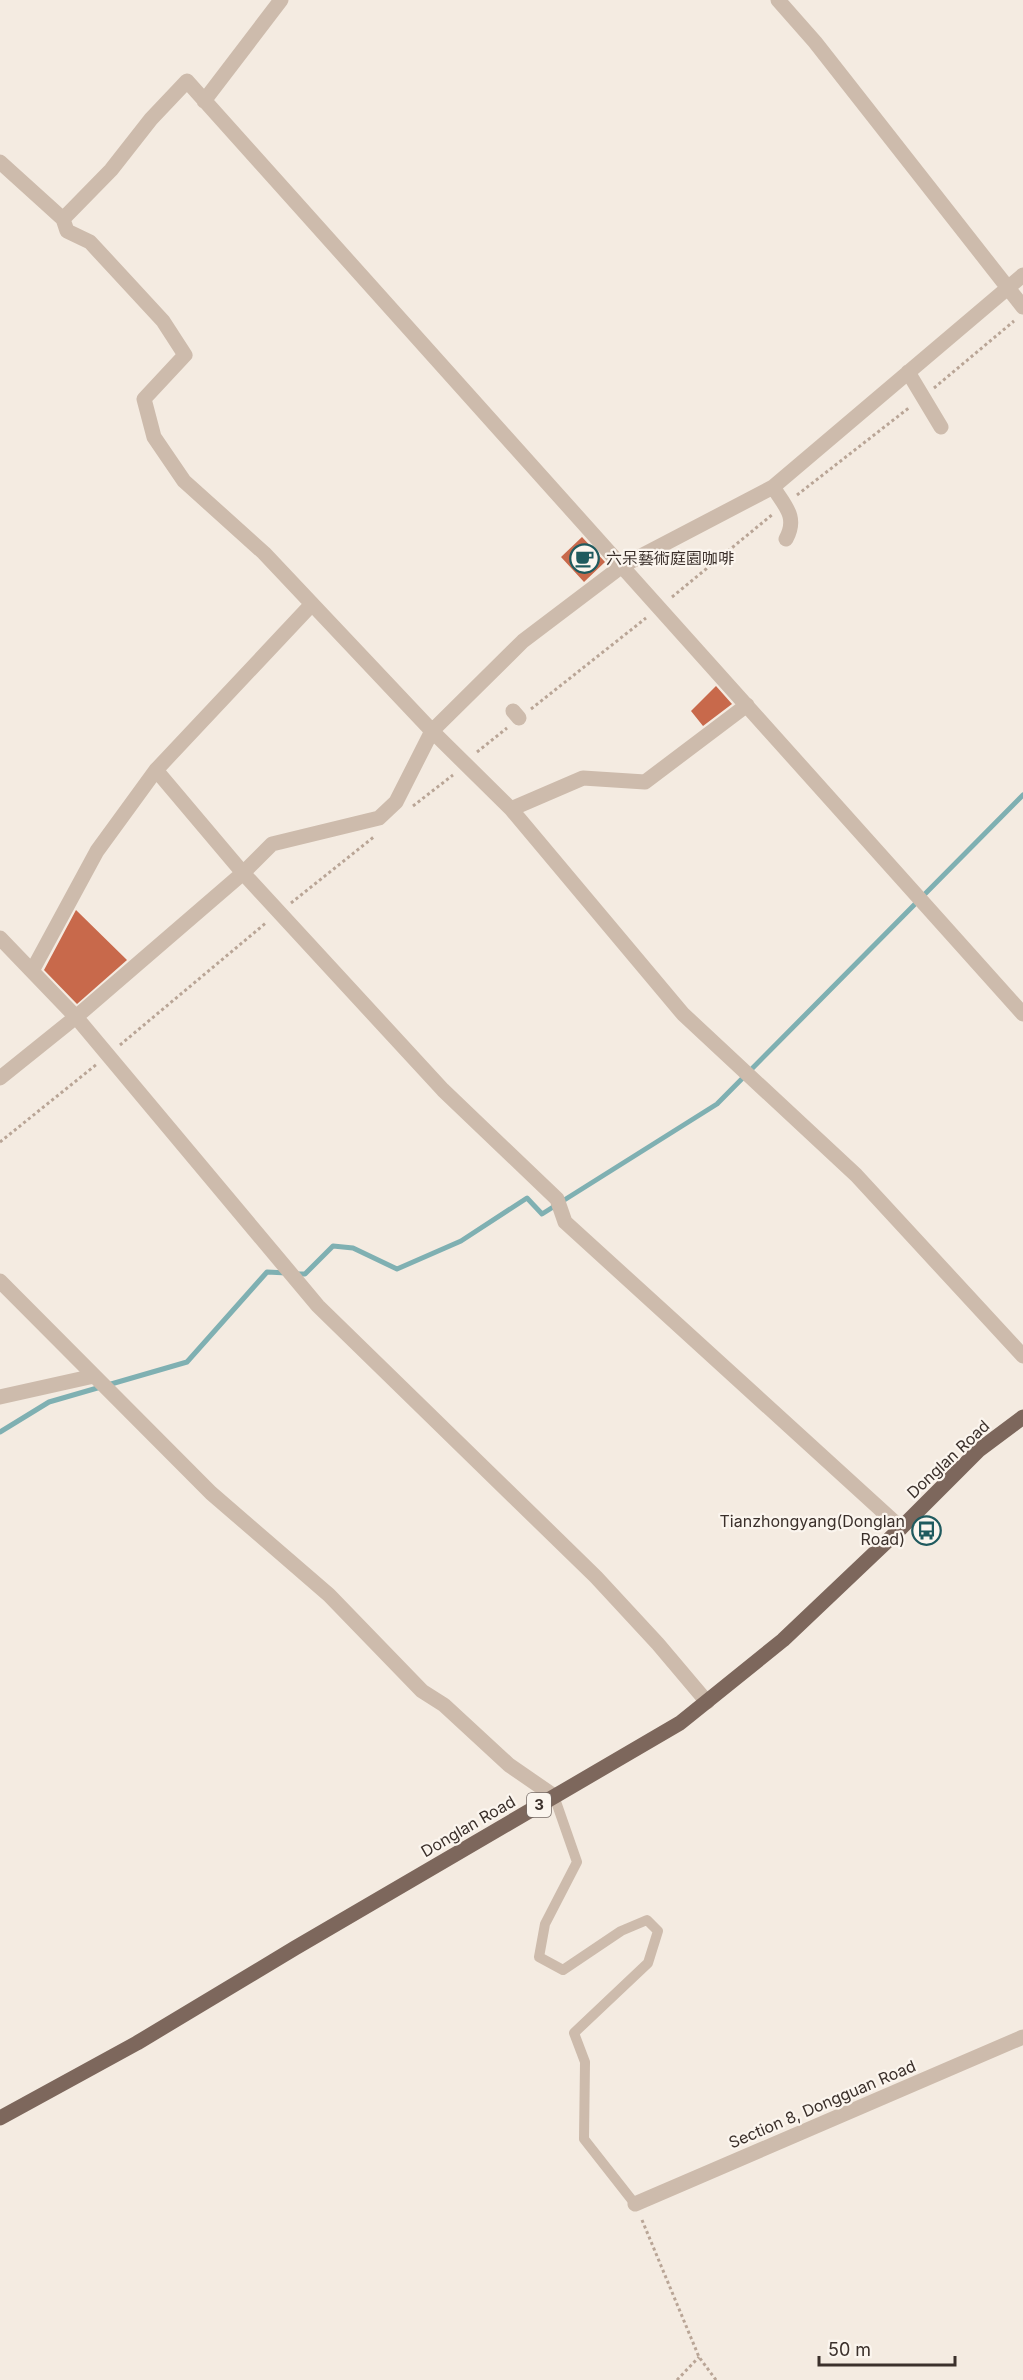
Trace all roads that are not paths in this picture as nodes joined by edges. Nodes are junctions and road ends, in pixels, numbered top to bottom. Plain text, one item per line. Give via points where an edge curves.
1 (281, 0) edge
2 (778, 0) edge
3 (204, 101) junction
4 (0, 162) edge
5 (63, 219) junction
6 (1023, 275) edge
7 (1007, 288) junction
8 (1019, 314) edge
9 (908, 372) junction
10 (941, 428) dead end
11 (773, 487) junction
12 (786, 539) dead end
13 (622, 566) junction
14 (312, 604) junction
15 (747, 705) junction
16 (432, 731) junction
17 (156, 770) junction
18 (511, 810) junction
19 (243, 873) junction
20 (0, 938) edge
21 (32, 971) junction
22 (1023, 1014) edge
23 (76, 1017) junction
24 (0, 1078) edge
25 (0, 1281) edge
26 (1023, 1356) edge
27 (94, 1376) junction
28 (0, 1397) edge
29 (1023, 1417) edge
30 (901, 1528) junction
31 (707, 1702) junction
32 (554, 1796) junction
33 (1023, 2037) edge
34 (0, 2118) edge
35 (635, 2204) joint

1 - 3 street
2 - 7 street
3 - 5 street via 187,81
3 - 13 street
4 - 5 street
5 - 14 street via 67,231 90,242 163,321 185,355 144,399 154,437 184,481 264,553
6 - 7 street
7 - 8 street
7 - 9 street
9 - 10 street
9 - 11 street
11 - 12 street via 792,516 792,529
11 - 13 street
13 - 15 street
13 - 16 street via 523,641
14 - 16 street
14 - 17 street
15 - 18 street via 645,782 583,778
15 - 22 street
16 - 18 street
16 - 19 street via 396,802 379,818 272,844
17 - 19 street
17 - 21 street via 97,850
18 - 26 street via 683,1014 856,1175
19 - 23 street
19 - 30 street via 443,1090 557,1199 565,1222
20 - 21 street
21 - 23 street
23 - 24 street
23 - 31 street via 318,1306 596,1577
25 - 27 street
27 - 28 street
27 - 32 street via 211,1493 329,1595 422,1691 444,1705 510,1765
29 - 30 main road, Donglan Road / 3 via 979,1450
30 - 31 main road, Donglan Road / 3 via 783,1640
31 - 32 main road, Donglan Road / 3 via 680,1723
32 - 34 main road, Donglan Road / 3 via 136,2043
32 - 35 lane via 577,1862 545,1924 539,1957 563,1970 621,1931 647,1920 658,1931 648,1963 574,2033 585,2062 585,2139
33 - 35 street, Section 8, Dongguan Road

